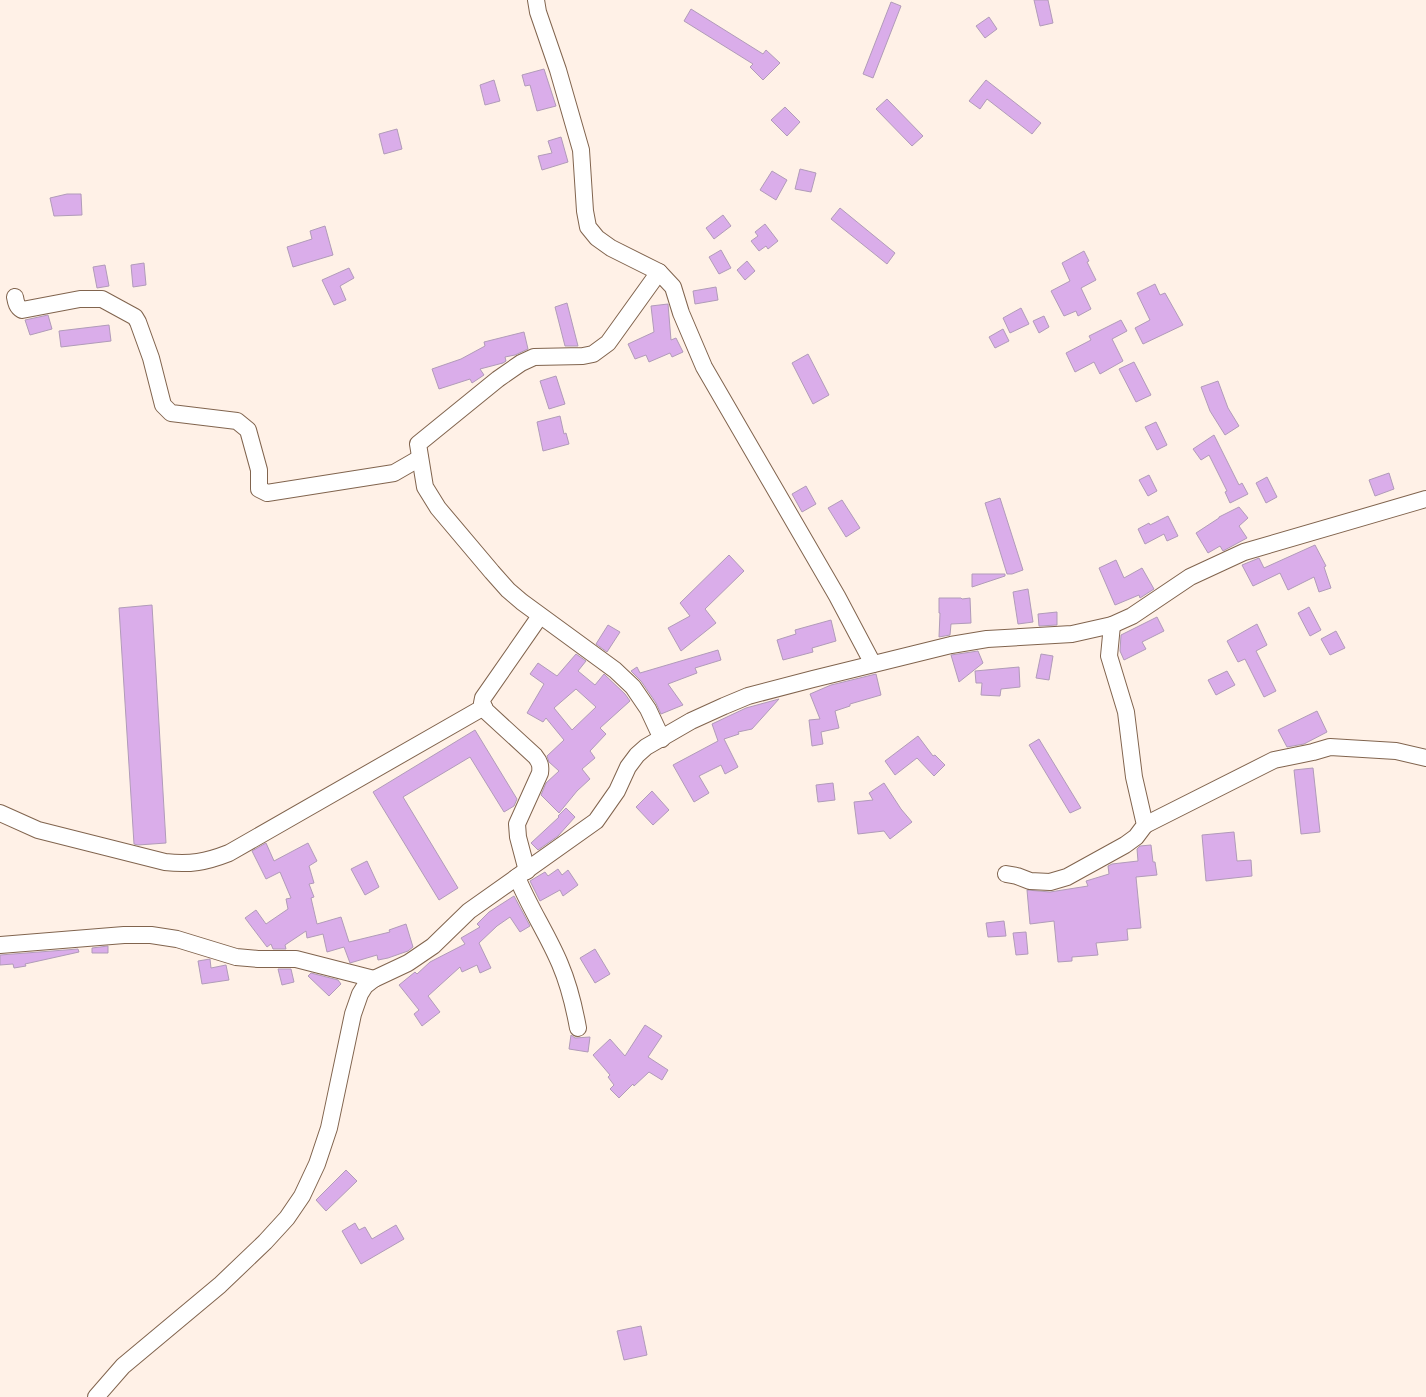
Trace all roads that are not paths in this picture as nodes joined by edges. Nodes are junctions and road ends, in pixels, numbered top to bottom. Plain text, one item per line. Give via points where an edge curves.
1 (536, 0) edge
2 (659, 272) junction
3 (15, 297) dead end
4 (420, 458) junction
5 (1426, 499) edge
6 (540, 616) junction
7 (1112, 626) junction
8 (873, 664) junction
9 (484, 707) junction
10 (662, 739) junction
11 (1426, 758) edge
12 (0, 813) edge
13 (1145, 825) junction
14 (522, 874) junction
15 (1006, 874) dead end
16 (0, 945) edge
17 (374, 979) junction
18 (578, 1028) dead end
19 (96, 1397) edge

1 - 2 street via 580,150 588,227 611,248
2 - 4 street via 600,350 584,356 534,356 521,363 418,444
2 - 8 street via 673,287 704,367
3 - 4 street via 22,310 80,299 102,299 135,317 163,405 171,414 237,421 248,430 259,489 267,493 394,473
4 - 6 street via 425,488 438,508 508,590
5 - 7 street via 1244,552 1190,577
6 - 9 street via 483,698
6 - 10 street via 615,670 633,687
7 - 8 street via 1072,634 987,639
7 - 13 street via 1109,656 1126,712 1134,777
8 - 10 street via 748,696 691,721
9 - 12 street via 229,853 195,864 165,862 38,830
9 - 14 street via 536,756 541,767 517,824
10 - 14 street via 637,755 596,821
11 - 13 street via 1396,751 1330,747 1274,760
13 - 15 street via 1125,845 1067,878 1050,882 1030,881
14 - 17 street via 469,911 433,946 408,963
14 - 18 street via 532,911 570,990
16 - 17 street via 124,935 151,936 236,957 296,958
17 - 19 street via 360,994 353,1014 329,1128 317,1164 288,1218 220,1285 122,1366

